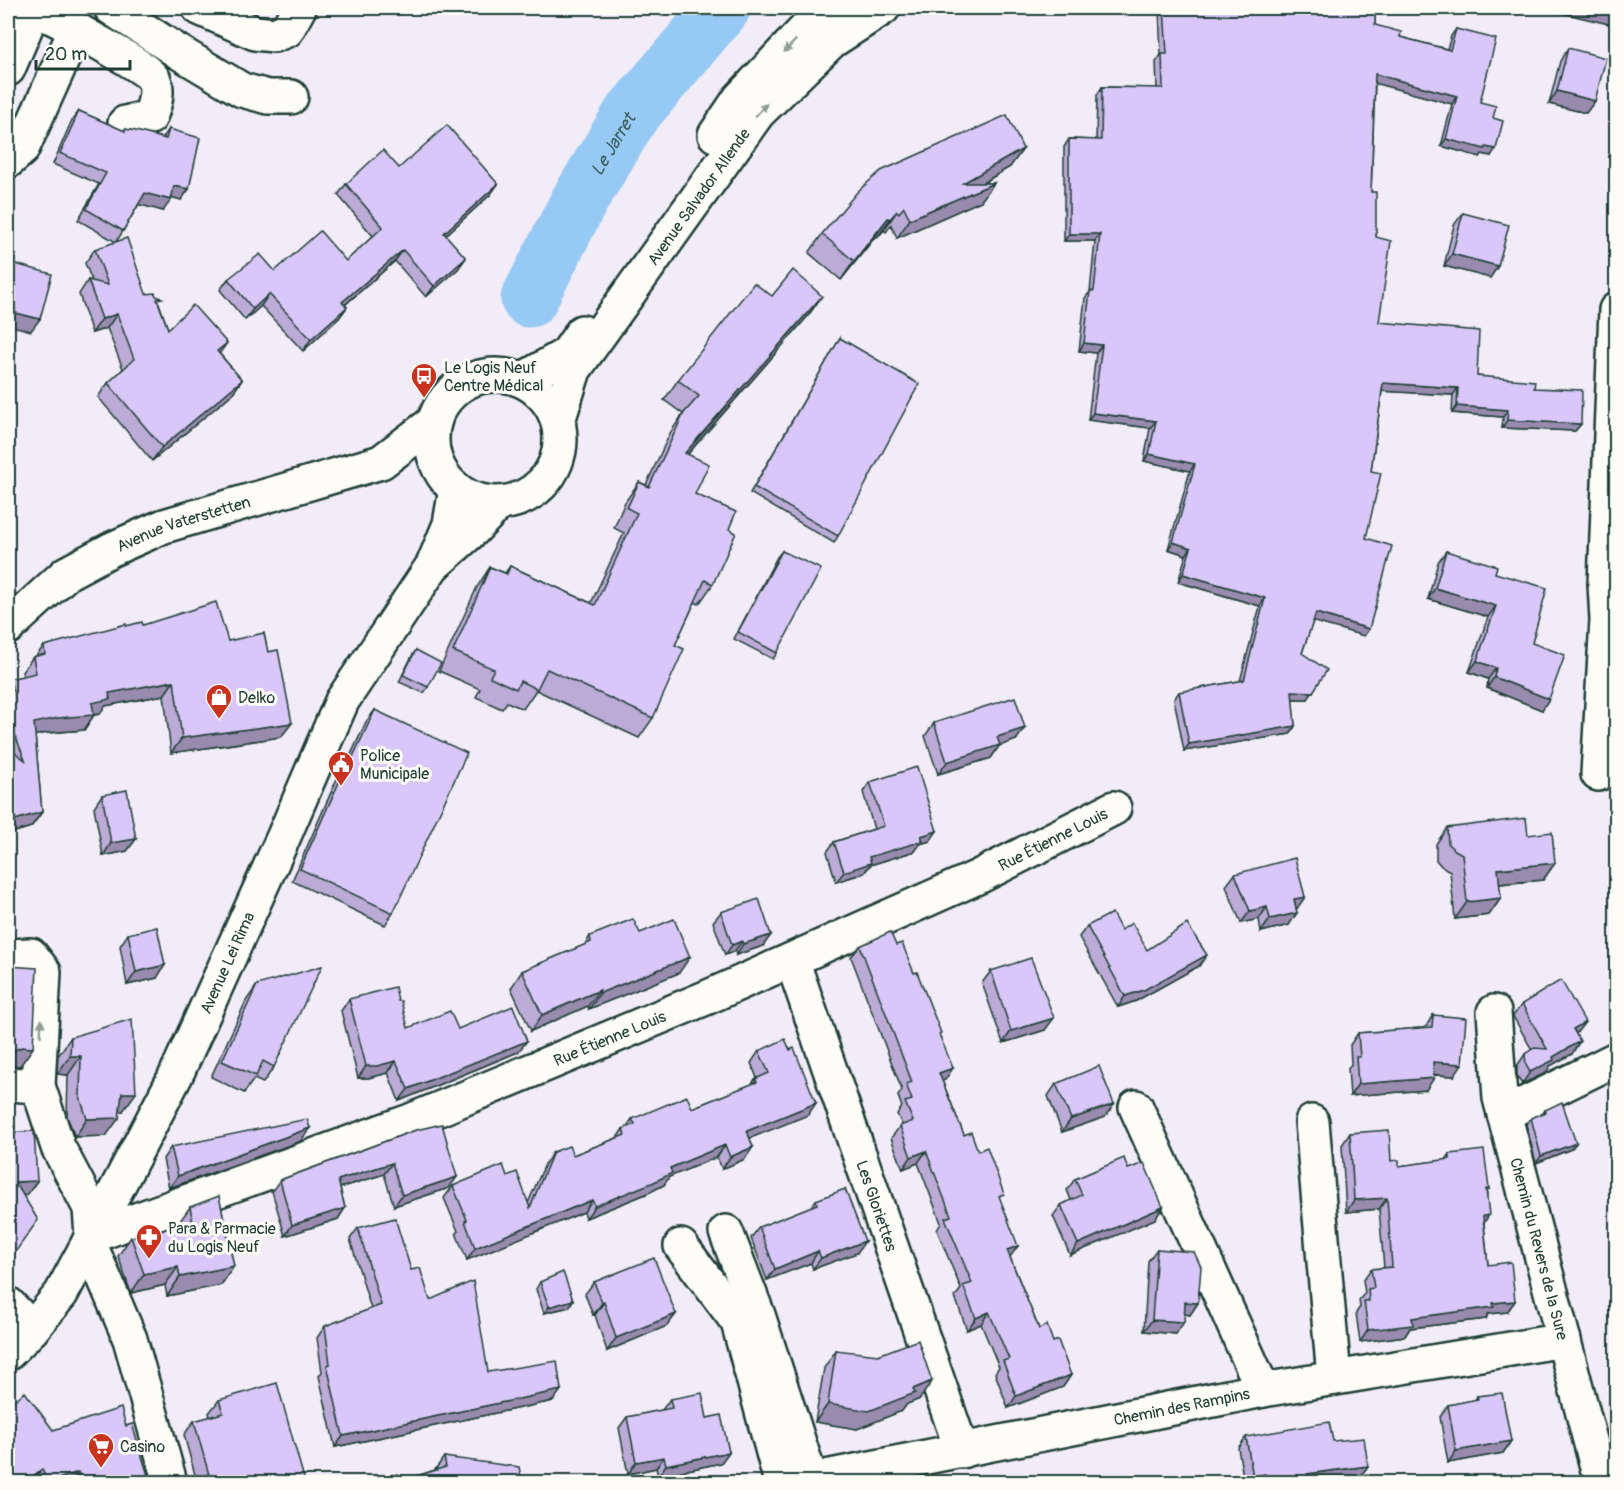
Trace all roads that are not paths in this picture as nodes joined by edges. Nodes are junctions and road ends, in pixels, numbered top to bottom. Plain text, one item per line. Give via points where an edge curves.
1 (34, 8) edge
2 (111, 8) edge
3 (200, 8) edge
4 (299, 8) edge
5 (883, 8) edge
6 (822, 11) edge
7 (76, 29) junction
8 (8, 69) edge
9 (291, 97) dead end
10 (125, 123) dead end
11 (8, 161) edge
12 (1617, 310) edge
13 (522, 380) junction
14 (558, 421) junction
15 (434, 422) junction
16 (381, 462) junction
17 (448, 480) junction
18 (499, 503) junction
19 (433, 565) junction
20 (8, 627) edge
21 (1598, 774) dead end
22 (1114, 808) dead end
23 (8, 956) edge
24 (792, 960) junction
25 (1494, 1012) dead end
26 (1617, 1059) edge
27 (23, 1085) edge
28 (1136, 1107) dead end
29 (1504, 1114) junction
30 (1312, 1122) dead end
31 (726, 1232) dead end
32 (91, 1239) junction
33 (681, 1246) dead end
34 (61, 1294) junction
35 (8, 1304) edge
36 (122, 1323) junction
37 (32, 1329) junction
38 (1564, 1340) junction
39 (8, 1353) edge
40 (1334, 1378) junction
41 (1263, 1390) junction
42 (962, 1451) junction
43 (170, 1482) edge
44 (798, 1482) edge
45 (1601, 1482) edge

1 - 7 street
1 - 8 street
2 - 9 street via 242,90 268,98
3 - 4 street via 255,33 274,35 287,30
14 -> 5 street, Avenue Salvador Allende via 574,370 758,113 832,41
6 -> 13 street, Avenue Salvador Allende via 740,98 567,354
7 - 10 street via 141,67 154,81 156,103 150,117
7 - 11 street via 22,149
12 - 21 street
13 - 14 street via 548,400
13 - 15 street via 492,374 472,378 441,404
14 - 18 street via 558,459 549,476 518,500
15 - 16 street, Avenue Vaterstetten
15 - 17 street via 434,456
16 - 17 street, Avenue Vaterstetten
16 - 20 street, Avenue Vaterstetten via 164,526 112,549 67,573
17 - 18 street via 469,497
17 - 19 street, Avenue Lei Rima via 450,524
18 - 19 street, Avenue Lei Rima
19 - 32 street, Avenue Lei Rima via 342,701 176,1075
22 - 24 street, Rue Étienne Louis via 980,876
27 -> 23 street via 44,972 31,955
24 - 32 street, Rue Étienne Louis via 410,1121
24 - 42 street, Les Gloriettes
25 - 29 street, Chemin du Revers de la Sure
26 - 29 street
27 - 32 street via 90,1208
28 - 41 street
29 - 38 street, Chemin du Revers de la Sure
30 - 40 street
31 - 44 street via 758,1316
32 - 34 street, Avenue Lei Rima
32 - 36 street
33 - 44 street via 738,1322
34 - 36 street
34 - 37 street, Avenue Lei Rima
35 - 37 street
36 - 43 street via 130,1339
37 - 39 street, Avenue Lei Rima
38 - 40 street, Chemin des Rampins
38 - 45 street, Chemin du Revers de la Sure
40 - 41 street, Chemin des Rampins
41 - 42 street, Chemin des Rampins
42 - 44 street, Chemin des Rampins

